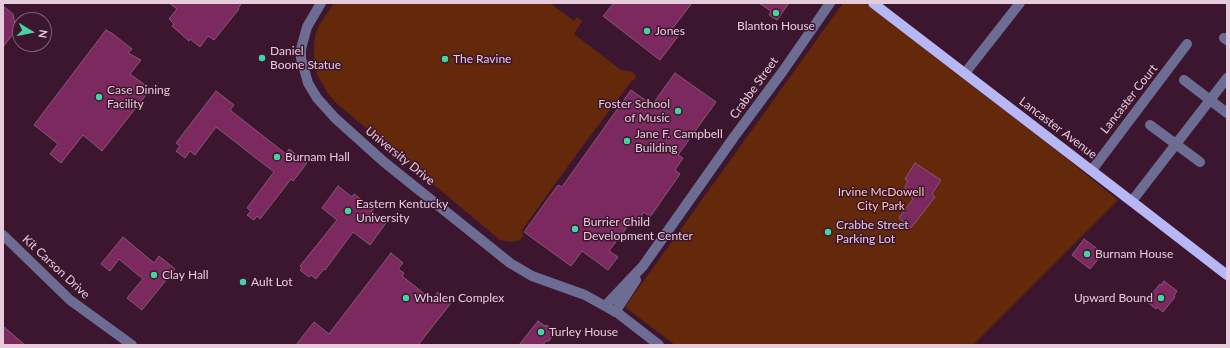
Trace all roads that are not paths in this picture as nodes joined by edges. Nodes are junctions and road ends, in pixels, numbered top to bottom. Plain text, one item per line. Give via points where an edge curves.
1 (321, 3) edge
2 (830, 3) edge
3 (873, 3) edge
4 (1020, 3) edge
5 (1187, 44) dead end
6 (965, 73) junction
7 (1227, 78) edge
8 (1184, 80) dead end
9 (1210, 100) junction
10 (1227, 113) edge
11 (1150, 125) dead end
12 (1175, 144) junction
13 (1200, 162) dead end
14 (1092, 170) junction
15 (1132, 201) junction
16 (3, 235) edge
17 (643, 266) junction
18 (1227, 275) edge
19 (605, 306) junction
20 (615, 312) junction
21 (132, 345) edge
22 (659, 345) edge

1 - 19 street, University Drive via 307,27 301,58 308,83 328,112 384,162 510,263 532,276 586,294
2 - 17 street, Crabbe Street
3 - 6 main road, Lancaster Avenue
4 - 6 street
5 - 14 street, Lancaster Court
6 - 14 main road, Lancaster Avenue
7 - 9 street
8 - 9 street
9 - 10 street
9 - 12 street
11 - 12 street
12 - 13 street
12 - 15 street
14 - 15 main road, Lancaster Avenue
15 - 18 main road, Lancaster Avenue
16 - 21 street, Kit Carson Drive via 70,300
17 - 19 street, Crabbe Street
17 - 20 street, Crabbe Street
19 - 20 street, University Drive
20 - 22 street, University Drive

